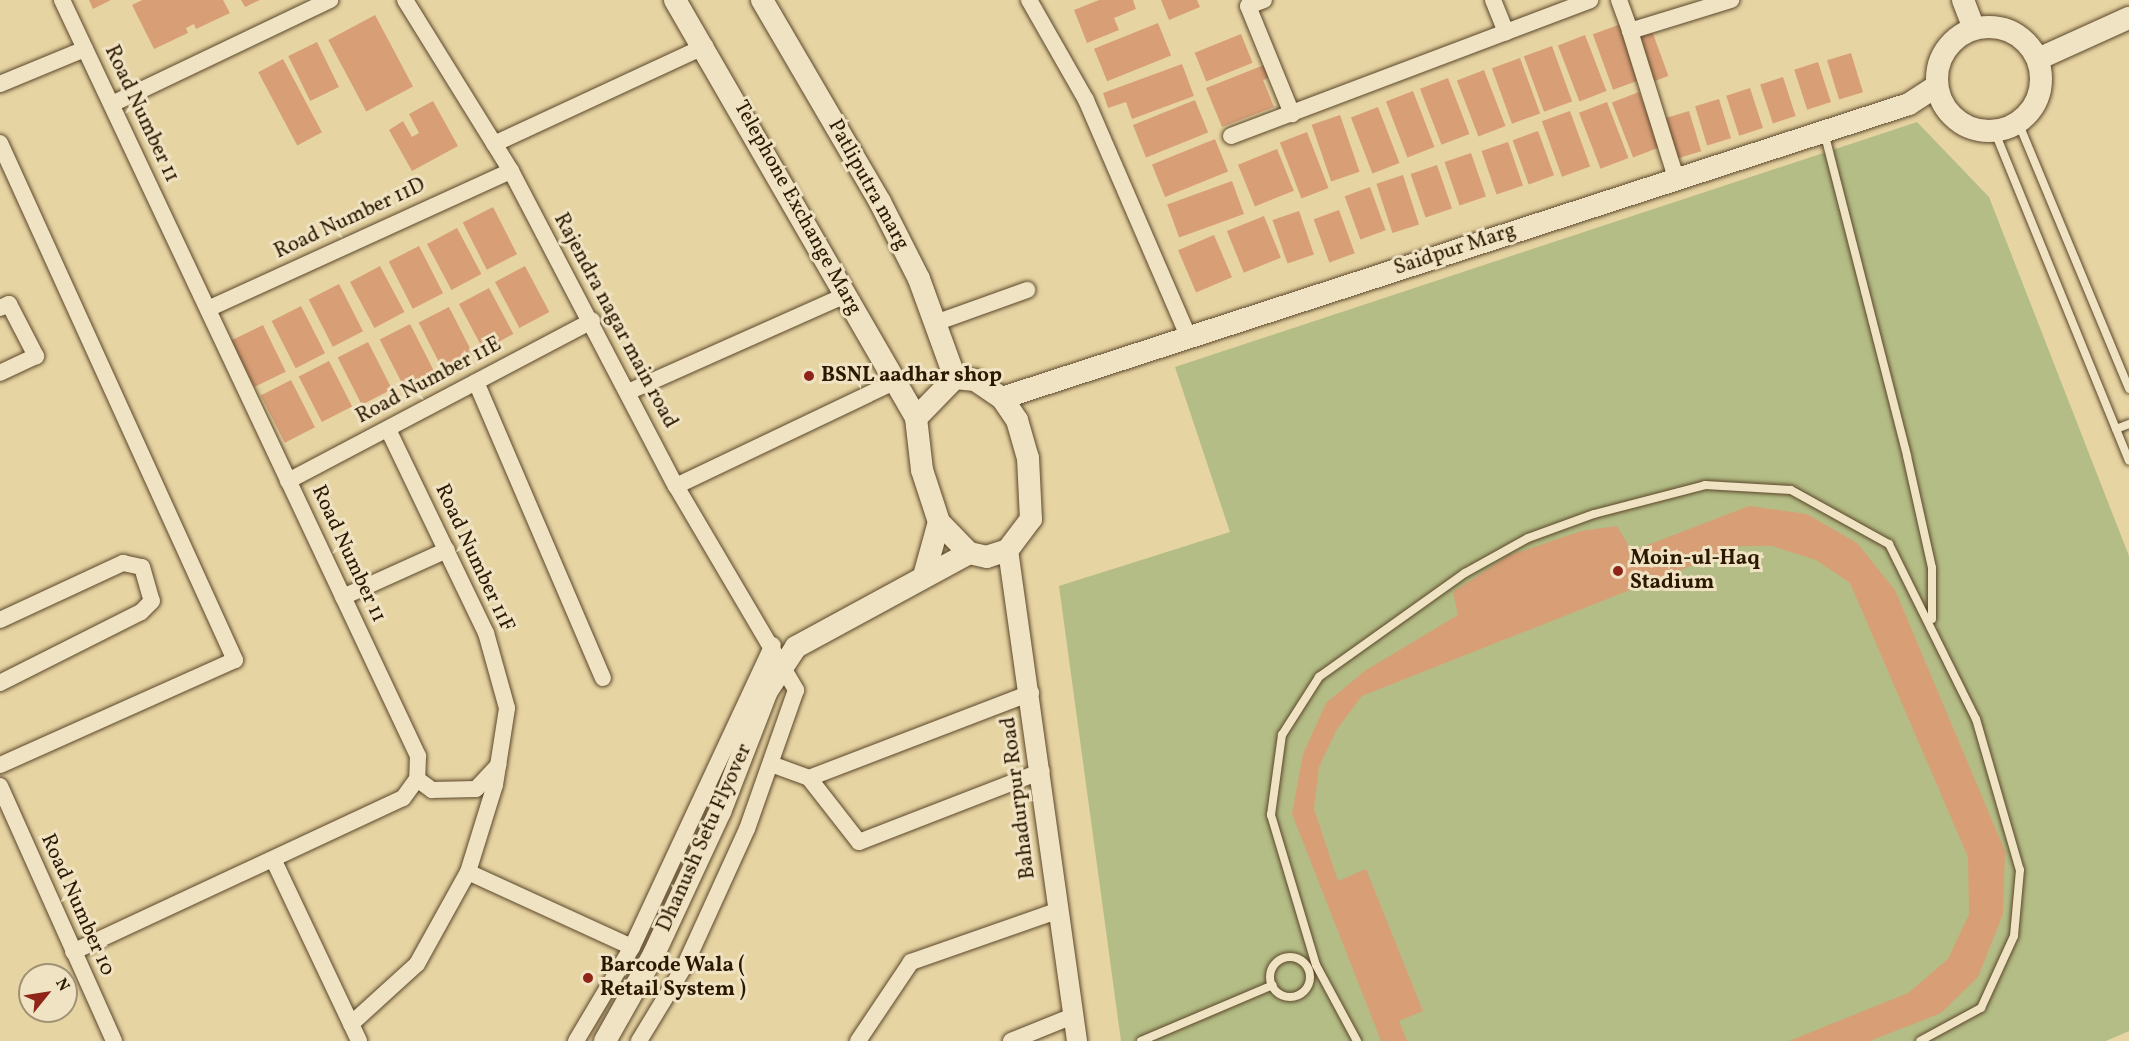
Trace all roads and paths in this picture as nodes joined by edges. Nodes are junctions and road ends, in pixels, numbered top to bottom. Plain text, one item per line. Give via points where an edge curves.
1 (62, 0) edge
2 (330, 0) edge
3 (405, 0) edge
4 (675, 0) edge
5 (762, 0) edge
6 (1029, 0) edge
7 (1264, 0) edge
8 (1493, 0) edge
9 (1590, 0) edge
10 (1619, 0) edge
11 (1731, 0) edge
12 (1962, 0) edge
13 (2129, 18) edge
14 (1974, 28) junction
15 (1630, 31) junction
16 (1506, 32) junction
17 (705, 46) junction
18 (85, 49) junction
19 (2038, 59) junction
20 (0, 84) edge
21 (1937, 86) junction
22 (112, 104) junction
23 (1909, 104) junction
24 (1949, 112) junction
25 (1292, 114) junction
26 (2018, 122) junction
27 (1994, 130) junction
28 (1824, 131) junction
29 (1231, 136) dead end
30 (0, 143) edge
31 (494, 144) junction
32 (511, 171) junction
33 (1676, 178) junction
34 (1027, 290) dead end
35 (846, 295) junction
36 (0, 308) edge
37 (208, 309) junction
38 (592, 321) junction
39 (935, 323) junction
40 (1188, 336) junction
41 (0, 373) edge
42 (955, 378) junction
43 (476, 382) junction
44 (894, 382) junction
45 (2129, 389) edge
46 (628, 392) junction
47 (1002, 398) junction
48 (916, 418) junction
49 (2129, 424) edge
50 (388, 429) junction
51 (2116, 429) junction
52 (2129, 460) edge
53 (288, 481) junction
54 (676, 486) junction
55 (939, 522) junction
56 (447, 550) junction
57 (1008, 550) junction
58 (969, 553) junction
59 (924, 576) junction
60 (343, 597) junction
61 (0, 620) edge
62 (1932, 623) junction
63 (777, 662) junction
64 (603, 678) dead end
65 (0, 683) edge
66 (1030, 693) junction
67 (771, 764) junction
68 (0, 765) edge
69 (498, 765) junction
70 (1042, 771) junction
71 (808, 778) junction
72 (417, 779) junction
73 (0, 786) edge
74 (274, 861) junction
75 (468, 872) junction
76 (1057, 910) junction
77 (632, 947) junction
78 (73, 952) junction
79 (1312, 967) junction
80 (1273, 985) junction
81 (1073, 1016) junction
82 (351, 1024) junction
83 (114, 1041) edge
84 (359, 1041) edge
85 (576, 1041) edge
86 (605, 1041) edge
87 (639, 1041) edge
88 (858, 1041) edge
89 (1011, 1041) edge
90 (1077, 1041) edge
91 (1141, 1041) edge
92 (1357, 1041) edge
93 (1920, 1041) edge

1 - 18 street, Road Number 11
2 - 22 street
3 - 31 street, Rajendra nagar main road
4 - 17 main road, Telephone Exchange Marg
5 - 39 main road, Patliputra marg via 880,202
6 - 40 street via 1086,100
7 - 25 street via 1248,6
8 - 16 street
9 - 16 street
10 - 15 street
11 - 15 street
12 - 14 main road
13 - 19 main road
14 - 19 main road via 1999,27 2015,34
14 - 21 main road via 1942,54
15 - 33 street
16 - 25 street
17 - 31 street
17 - 35 main road, Telephone Exchange Marg
18 - 20 street
18 - 22 street, Road Number 11
19 - 26 main road via 2042,88 2030,114
21 - 23 main road
21 - 24 main road
22 - 37 street, Road Number 11
23 - 24 main road
23 - 28 main road, Saidpur Marg
24 - 27 main road via 1978,131
25 - 29 street
26 - 27 main road
26 - 45 lane
27 - 51 lane
28 - 33 main road, Saidpur Marg
28 - 62 lane via 1930,557
30 - 68 street via 235,660
31 - 32 street, Rajendra nagar main road
32 - 37 street, Road Number 11D
32 - 38 street, Rajendra nagar main road
33 - 40 main road, Saidpur Marg
34 - 39 street
35 - 44 main road, Telephone Exchange Marg
35 - 46 street
36 - 41 street via 9,304 36,356
37 - 53 street, Road Number 11
38 - 43 street, Road Number 11E
38 - 46 street, Rajendra nagar main road
39 - 42 main road, Patliputra marg
40 - 47 main road, Saidpur Marg
42 - 47 main road via 975,380
42 - 48 main road
43 - 50 street, Road Number 11E
43 - 64 street
44 - 48 main road, Telephone Exchange Marg
44 - 54 street
46 - 54 street, Rajendra nagar main road
47 - 57 main road via 1017,420 1034,492 1031,519
48 - 55 main road via 922,470
49 - 51 lane
50 - 53 street, Road Number 11E
50 - 56 street, Road Number 11F
51 - 52 lane
53 - 60 street, Road Number 11
54 - 63 street, Rajendra nagar main road
55 - 58 main road
55 - 59 main road
56 - 60 street
56 - 69 street, Road Number 11F via 486,633 507,708
57 - 58 main road via 987,557
57 - 66 street, Bahadurpur Road
58 - 59 main road, Dhanush Setu Flyover
59 - 63 main road, Dhanush Setu Flyover via 809,636
60 - 72 street, Road Number 11 via 418,756
61 - 65 street via 123,563 142,567 152,601 141,612
62 - 79 lane via 1889,544 1791,490 1705,485 1593,514 1507,550 1319,677 1282,735 1271,815
62 - 93 lane via 1976,719 2020,870 2014,936 1981,1008
63 - 67 street, Rajendra nagar main road via 796,690
63 - 77 street
63 - 86 main road, Dhanush Setu Flyover via 692,873
66 - 70 street, Bahadurpur Road
66 - 71 street
67 - 71 street
67 - 87 street, Rajendra nagar main road via 684,967
69 - 72 street via 476,789 432,790
69 - 75 street, Road Number 11F
70 - 71 street via 859,842
70 - 76 street, Bahadurpur Road
72 - 74 street via 403,798
73 - 78 street, Road Number 10
74 - 78 street
74 - 82 street
75 - 77 street
75 - 82 street, Road Number 11F via 417,964
76 - 81 street, Bahadurpur Road
76 - 88 street via 911,962
77 - 85 street
78 - 83 street, Road Number 10
79 - 80 lane via 1307,987 1298,995 1285,995
79 - 80 lane via 1300,959 1281,959 1272,969
79 - 92 lane
80 - 91 lane
81 - 89 street
81 - 90 street, Bahadurpur Road
82 - 84 street

